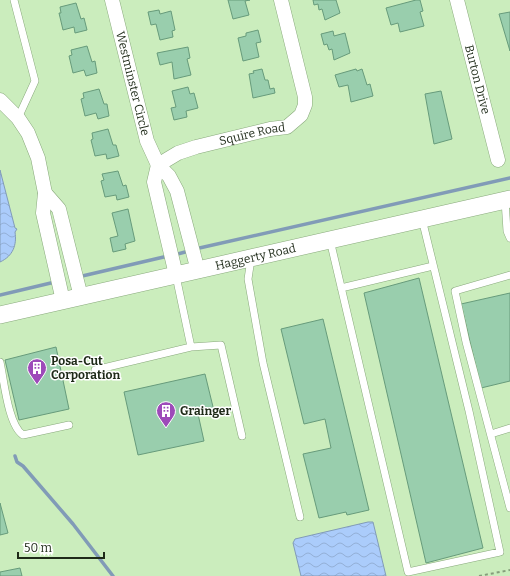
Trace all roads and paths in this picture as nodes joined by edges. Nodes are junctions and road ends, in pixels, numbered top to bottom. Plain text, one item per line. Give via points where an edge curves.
1 (14, 0) edge
2 (112, 0) edge
3 (281, 0) edge
4 (457, 0) edge
5 (1, 102) edge
6 (18, 118) junction
7 (498, 160) dead end
8 (158, 165) junction
9 (45, 193) junction
10 (507, 199) edge
11 (422, 219) junction
12 (510, 238) edge
13 (330, 240) junction
14 (251, 258) junction
15 (433, 266) junction
16 (198, 271) junction
17 (510, 274) edge
18 (176, 276) junction
19 (341, 288) junction
20 (81, 297) junction
21 (63, 301) junction
22 (0, 315) edge
23 (191, 347) junction
24 (0, 362) edge
25 (95, 370) dead end
26 (69, 425) dead end
27 (510, 428) edge
28 (491, 434) junction
29 (242, 436) dead end
30 (510, 508) edge
31 (300, 516) dead end
32 (510, 570) edge
33 (479, 576) edge

1 - 6 lane via 35,81
2 - 8 street, Westminster Circle via 147,141
3 - 8 street, Squire Road via 305,97 301,115 287,127 196,147 178,153
4 - 7 street, Burton Drive
5 - 6 street
6 - 9 street via 28,133 38,158
8 - 16 street, Westminster Circle via 169,176 177,191
8 - 18 street via 154,182
9 - 20 street via 59,210
9 - 21 street via 43,213
10 - 11 street, Haggerty Road
10 - 12 lane via 507,231
11 - 13 street, Haggerty Road
11 - 15 lane
13 - 14 street, Haggerty Road
13 - 19 lane
14 - 16 street, Haggerty Road
14 - 31 lane via 248,279 263,363
15 - 19 lane
15 - 19 lane via 500,552 408,572
16 - 18 street, Haggerty Road
17 - 28 lane via 455,291
18 - 20 street, Haggerty Road
18 - 23 lane
20 - 21 street, Haggerty Road
21 - 22 street, Haggerty Road
23 - 25 lane
23 - 29 lane via 221,346
24 - 26 lane via 13,423 19,432 23,435
27 - 28 lane
28 - 30 lane
32 - 33 path

